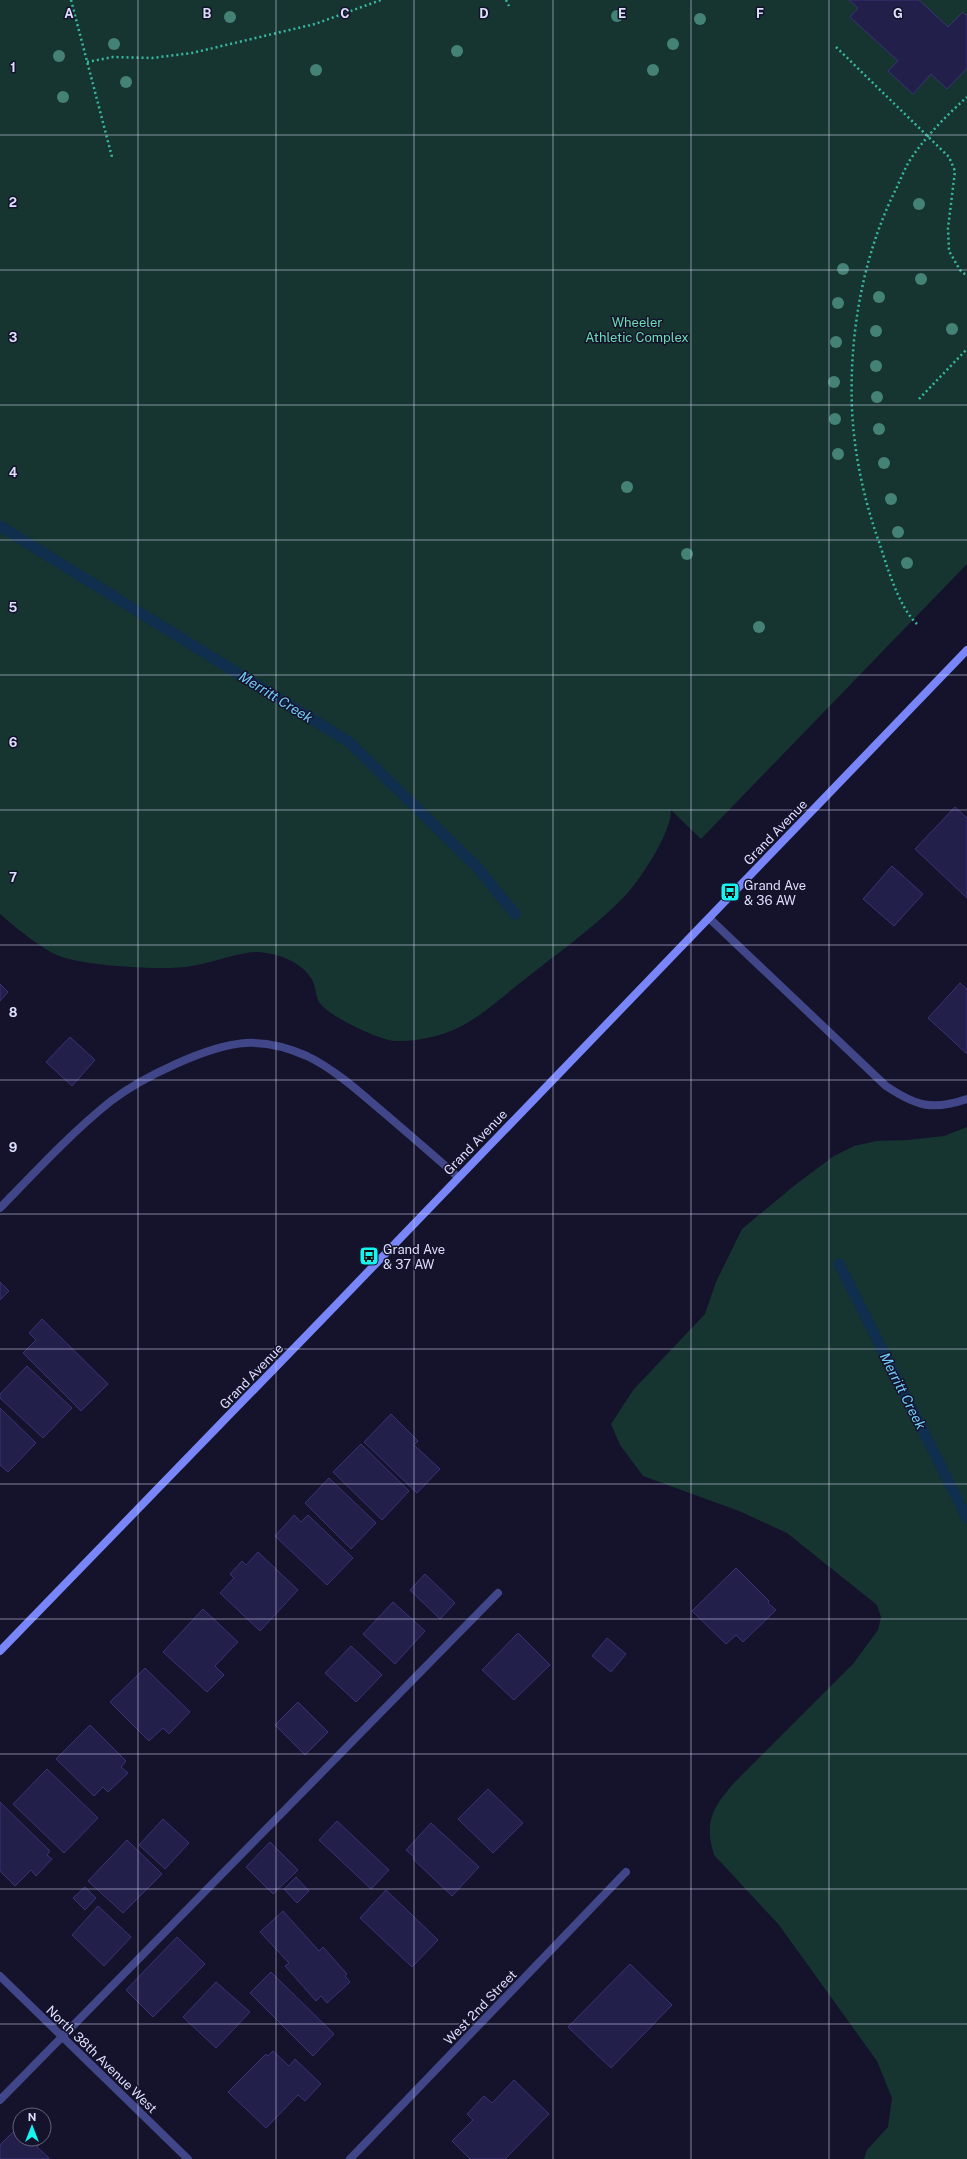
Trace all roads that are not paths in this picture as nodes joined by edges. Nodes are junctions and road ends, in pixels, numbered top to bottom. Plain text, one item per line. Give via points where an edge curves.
1 (967, 650) edge
2 (709, 918) junction
3 (967, 1099) edge
4 (458, 1177) junction
5 (0, 1208) edge
6 (498, 1593) dead end
7 (0, 1651) edge
8 (626, 1872) dead end
9 (0, 1976) edge
10 (61, 2036) junction
11 (0, 2100) edge
12 (188, 2159) edge
13 (350, 2159) edge

1 - 2 main road, Grand Avenue
2 - 3 street via 886,1086 909,1101 933,1106 949,1105
2 - 4 main road, Grand Avenue
4 - 5 street via 350,1084 308,1057 276,1046 246,1043 183,1060 129,1089 94,1115
4 - 7 main road, Grand Avenue
6 - 10 street
8 - 13 street, West 2nd Street
9 - 10 street, North 38th Avenue West
10 - 11 street
10 - 12 street, North 38th Avenue West

